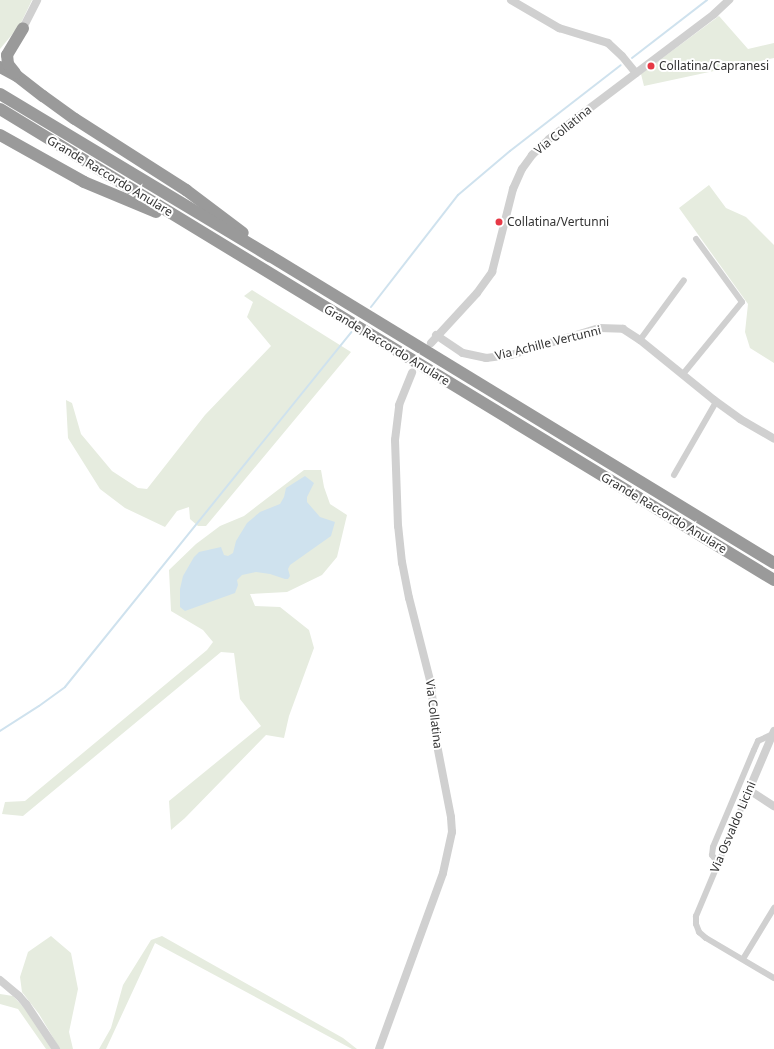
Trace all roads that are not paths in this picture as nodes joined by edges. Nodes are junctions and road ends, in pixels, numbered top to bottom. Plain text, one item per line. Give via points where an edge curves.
1 (38, 0) edge
2 (511, 0) edge
3 (729, 0) edge
4 (23, 28) junction
5 (0, 55) edge
6 (0, 67) edge
7 (636, 73) junction
8 (17, 76) junction
9 (0, 94) edge
10 (0, 109) edge
11 (0, 135) edge
12 (196, 229) junction
13 (696, 239) dead end
14 (270, 256) junction
15 (684, 280) dead end
16 (436, 335) junction
17 (640, 340) junction
18 (431, 343) dead end
19 (412, 372) dead end
20 (683, 374) junction
21 (716, 402) junction
22 (774, 438) edge
23 (674, 475) dead end
24 (742, 560) junction
25 (774, 563) edge
26 (774, 580) edge
27 (774, 587) edge
28 (773, 732) edge
29 (749, 790) junction
30 (774, 806) edge
31 (718, 863) junction
32 (774, 908) edge
33 (743, 959) junction
34 (774, 978) edge
35 (0, 980) edge
36 (56, 1049) edge
37 (379, 1049) edge

1 - 4 street
2 - 7 street via 559,28 608,43
3 - 7 street, Via Collatina
4 - 5 highway
4 - 8 highway via 7,54 8,64
6 - 8 highway
7 - 16 street, Via Collatina via 549,139 529,159 511,194 497,260 492,272 472,299
8 - 14 highway via 75,119 200,200
9 - 14 highway, Grande Raccordo Anulare
10 - 12 highway, Grande Raccordo Anulare
11 - 12 highway via 84,182
12 - 24 highway, Grande Raccordo Anulare
13 - 20 street via 742,302
14 - 25 highway, Grande Raccordo Anulare
15 - 17 street
16 - 17 street, Via Achille Vertunni via 463,353 486,358 511,355 599,328 624,329
16 - 18 street, Via Collatina
17 - 20 street, Via Achille Vertunni
19 - 37 street, Via Collatina via 399,405 395,440 398,526 409,598 431,684 437,745 452,832 443,873
20 - 21 street, Via Achille Vertunni
21 - 22 street, Via Achille Vertunni
21 - 23 street
24 - 26 highway, Grande Raccordo Anulare
24 - 27 highway
28 - 29 street, Via Osvaldo Licini
28 - 31 street via 758,741 754,750 713,848 712,855
29 - 30 street
29 - 31 street, Via Osvaldo Licini
31 - 33 street, Via Osvaldo Licini via 696,916 696,924 702,935
32 - 33 street
33 - 34 street
35 - 36 street via 19,996

